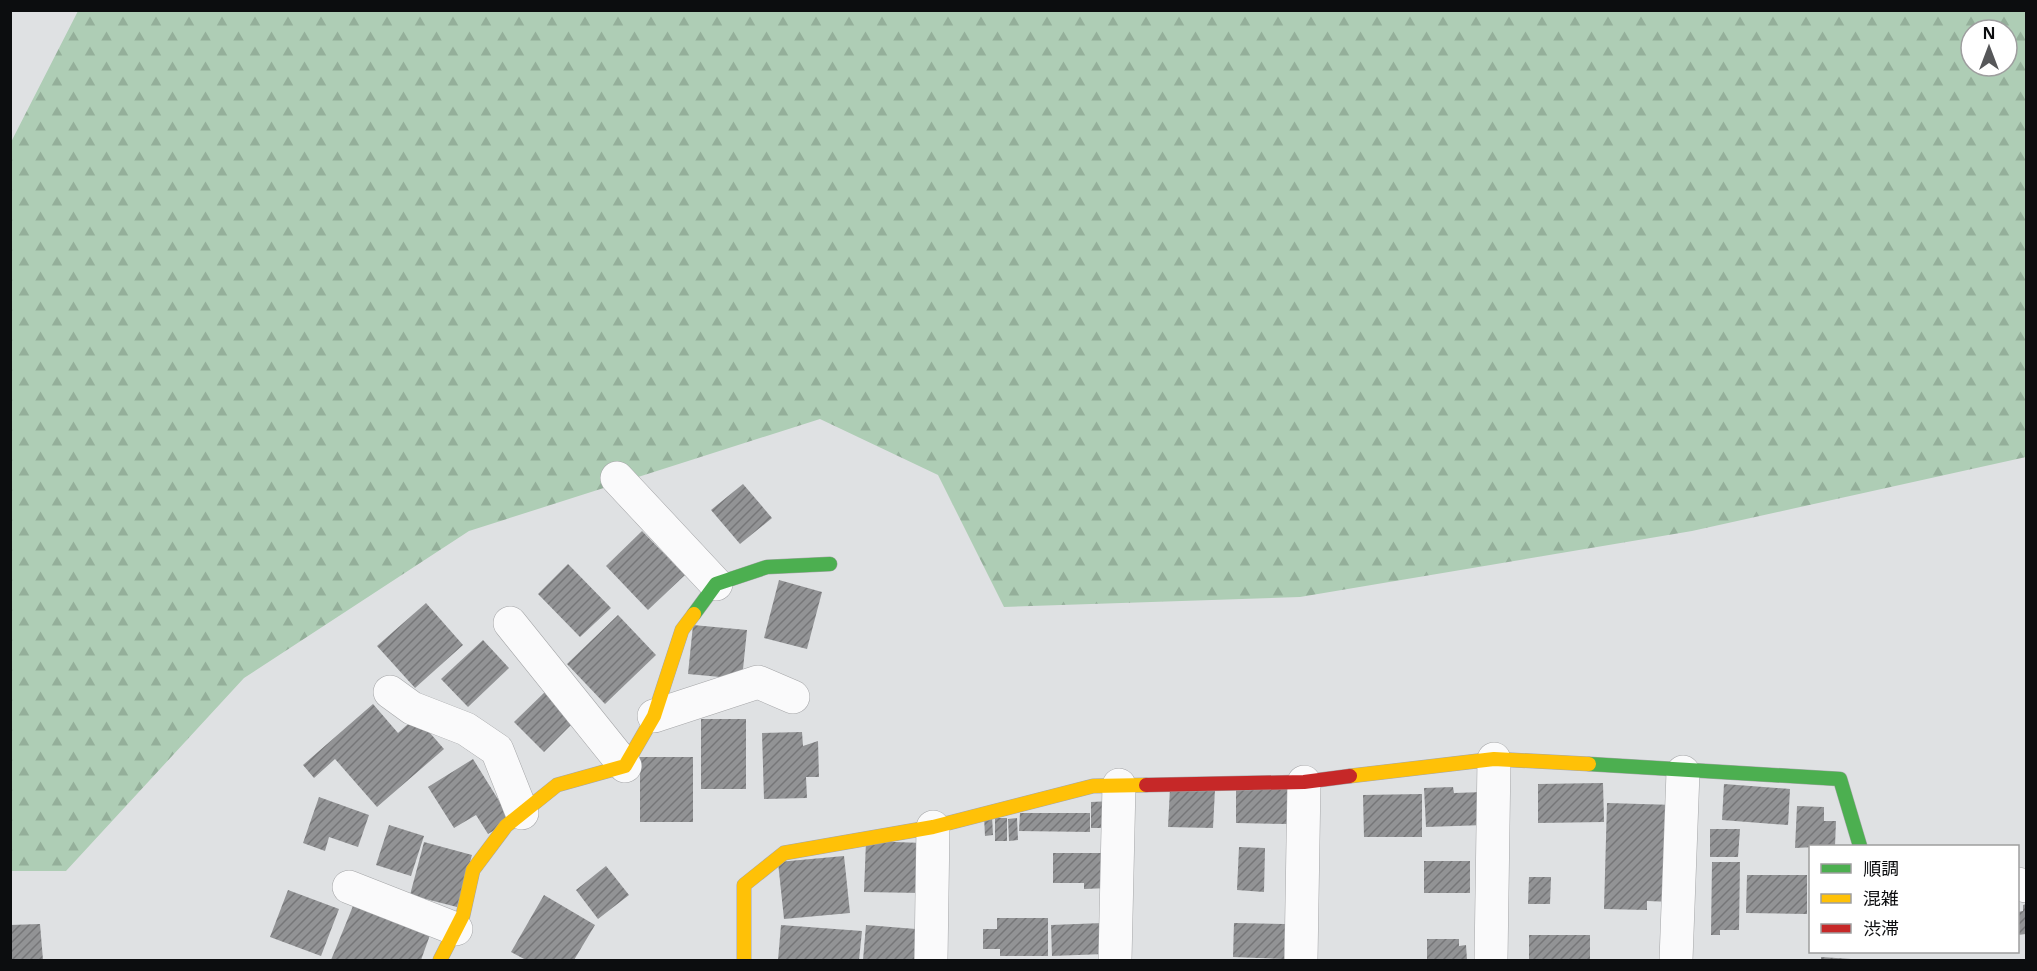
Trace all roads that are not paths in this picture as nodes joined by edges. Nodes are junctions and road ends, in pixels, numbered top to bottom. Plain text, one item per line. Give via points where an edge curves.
1 (617, 477) dead end
2 (830, 564) dead end
3 (716, 584) junction
4 (510, 623) dead end
5 (390, 692) dead end
6 (793, 697) dead end
7 (654, 716) junction
8 (1494, 759) junction
9 (625, 766) junction
10 (1683, 772) junction
11 (1304, 782) junction
12 (1119, 785) junction
13 (522, 813) junction
14 (933, 827) junction
15 (1860, 845) edge
16 (349, 887) dead end
17 (456, 928) junction
18 (440, 960) edge
19 (744, 960) edge
20 (931, 960) edge
21 (1115, 960) edge
22 (1301, 960) edge
23 (1491, 960) edge
24 (1676, 960) edge

1 - 3 street
2 - 3 street via 767,567
3 - 7 street via 682,630
4 - 9 street
5 - 13 street via 412,708 466,729 497,750
6 - 7 street via 758,682
7 - 9 street
8 - 10 street
8 - 11 street
8 - 23 street
9 - 13 street via 557,785
10 - 15 street via 1840,780
10 - 24 street
11 - 12 street
11 - 22 street
12 - 14 street via 1094,786
12 - 21 street
13 - 17 street via 506,826 472,870 463,915
14 - 19 street via 784,854 744,885
14 - 20 street
16 - 17 street
17 - 18 street

